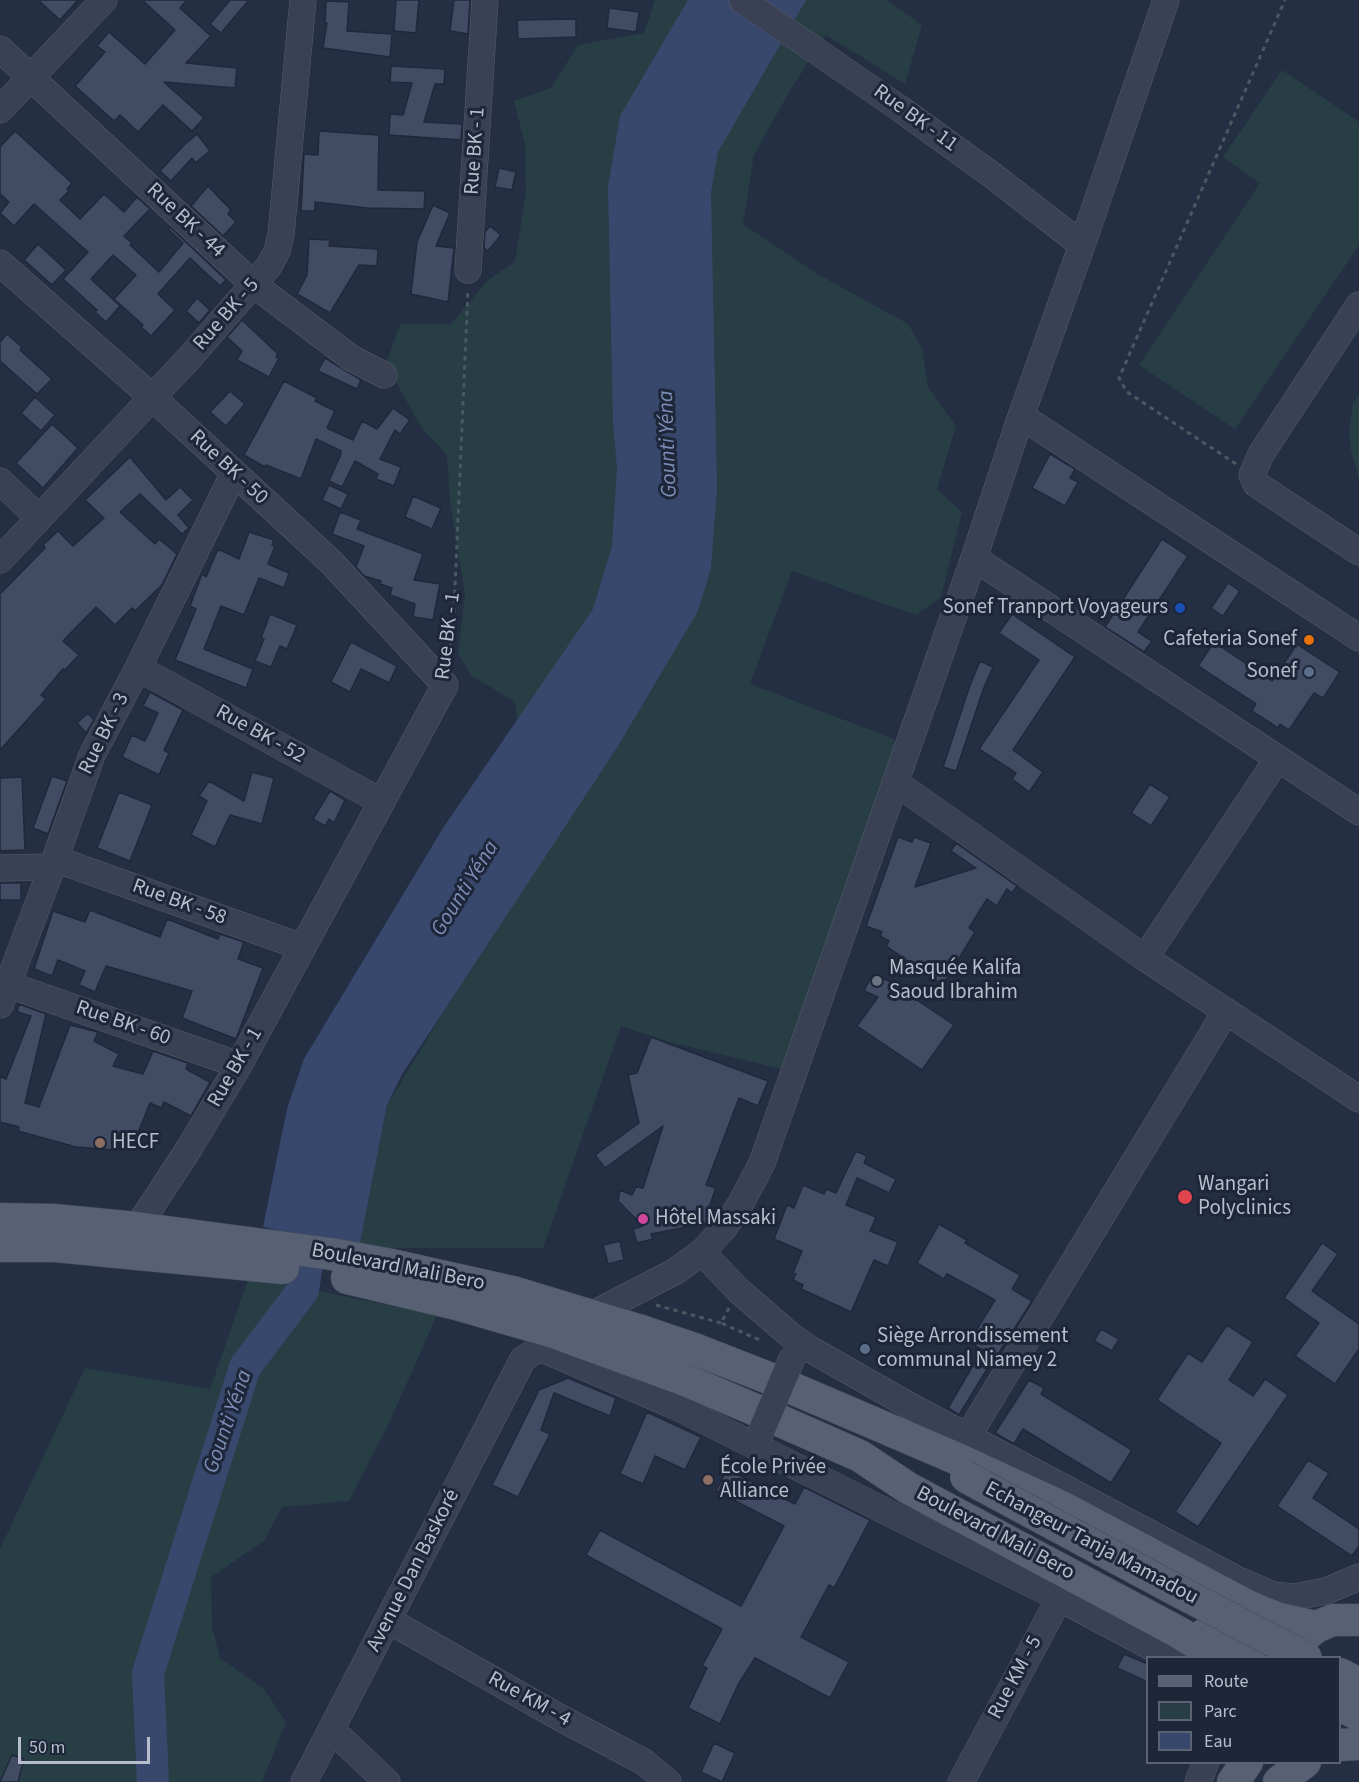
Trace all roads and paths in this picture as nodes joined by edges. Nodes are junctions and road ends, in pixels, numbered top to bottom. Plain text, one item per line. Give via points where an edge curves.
1 (104, 0) edge
2 (303, 0) edge
3 (485, 0) edge
4 (742, 0) edge
5 (1166, 0) edge
6 (1285, 0) edge
7 (0, 49) edge
8 (31, 77) junction
9 (0, 110) edge
10 (1082, 245) junction
11 (0, 263) edge
12 (468, 270) joint
13 (253, 284) junction
14 (1359, 305) edge
15 (384, 375) dead end
16 (152, 397) junction
17 (1020, 416) junction
18 (234, 473) junction
19 (1252, 475) junction
20 (0, 481) edge
21 (38, 517) junction
22 (1359, 552) edge
23 (974, 558) junction
24 (0, 560) edge
25 (1359, 638) edge
26 (138, 668) junction
27 (445, 685) junction
28 (1278, 758) junction
29 (895, 782) junction
30 (382, 802) junction
31 (1359, 812) edge
32 (54, 863) junction
33 (0, 868) edge
34 (302, 947) junction
35 (1145, 958) junction
36 (3, 994) edge
37 (1226, 1011) junction
38 (239, 1065) junction
39 (1359, 1099) edge
40 (0, 1219) edge
41 (137, 1227) junction
42 (0, 1246) edge
43 (702, 1251) junction
44 (292, 1258) junction
45 (331, 1264) junction
46 (635, 1292) junction
47 (591, 1315) junction
48 (721, 1323) dead end
49 (539, 1346) junction
50 (793, 1356) dead end
51 (878, 1426) junction
52 (968, 1436) junction
53 (758, 1439) dead end
54 (860, 1456) junction
55 (960, 1489) junction
56 (1069, 1500) junction
57 (1359, 1577) edge
58 (1066, 1587) junction
59 (1356, 1618) edge
60 (388, 1620) junction
61 (1316, 1627) junction
62 (1175, 1645) edge
63 (1195, 1656) edge
64 (1214, 1656) edge
65 (1246, 1656) edge
66 (1289, 1656) edge
67 (1302, 1656) edge
68 (1341, 1675) edge
69 (1359, 1684) edge
70 (1341, 1706) edge
71 (1359, 1715) edge
72 (332, 1730) junction
73 (1359, 1744) edge
74 (1341, 1745) edge
75 (1205, 1764) edge
76 (1233, 1764) edge
77 (1245, 1764) edge
78 (1302, 1764) edge
79 (304, 1782) edge
80 (387, 1782) edge
81 (668, 1782) edge
82 (961, 1782) edge
83 (1198, 1782) edge
84 (1231, 1782) edge
85 (1279, 1782) edge

1 - 8 street
2 - 13 street, Rue BK - 5 via 281,235 277,251
3 - 12 street, Rue BK - 1
4 - 10 street, Rue BK - 11 via 992,175
5 - 10 street
6 - 19 path via 1119,378 1127,392
7 - 8 street, Rue BK - 44
8 - 9 street
8 - 13 street, Rue BK - 44
10 - 17 street
11 - 16 street, Rue BK - 50
12 - 27 path, Rue BK - 1 via 454,610
13 - 15 street, Rue BK - 44 via 351,358
13 - 16 street, Rue BK - 5
14 - 19 street via 1261,454
16 - 18 street, Rue BK - 50
16 - 21 street, Rue BK - 5
17 - 23 street
17 - 25 street
18 - 26 street, Rue BK - 3
18 - 27 street, Rue BK - 50 via 331,562
19 - 22 street via 1256,484
20 - 21 street
21 - 24 street, Rue BK - 5
23 - 28 street
23 - 29 street
26 - 30 street, Rue BK - 52
26 - 32 street, Rue BK - 3 via 92,755
27 - 30 street, Rue BK - 1
28 - 31 street
28 - 35 street
29 - 35 street
29 - 43 street via 762,1162 741,1203
30 - 34 street, Rue BK - 1
32 - 33 street, Rue BK - 58
32 - 34 street, Rue BK - 58
32 - 36 street, Rue BK - 3
34 - 38 street, Rue BK - 1
35 - 37 street
36 - 38 street, Rue BK - 60
37 - 39 street
37 - 52 street
38 - 41 street, Rue BK - 1
40 - 41 main road, Boulevard Mali Bero
41 - 44 main road, Boulevard Mali Bero
42 - 44 main road, Boulevard Mali Bero
43 - 46 street via 676,1271
43 - 52 street, Boulevard Mali Bero via 738,1290 801,1343
44 - 45 main road, Boulevard Mali Bero
45 - 47 main road, Boulevard Mali Bero via 468,1281
45 - 49 main road, Boulevard Mali Bero via 384,1286 520,1322
46 - 47 street
46 - 48 path via 657,1305
47 - 51 main road, Boulevard Mali Bero via 697,1350
49 - 54 main road, Boulevard Mali Bero via 685,1380
49 - 58 street
49 - 60 street, Avenue Dan Baskoré
50 - 53 street, bridge
51 - 55 main road, Echangeur Tanja Mamadou
51 - 56 main road, Boulevard Mali Bero
52 - 56 street, Boulevard Mali Bero
54 - 55 main road, Echangeur Tanja Mamadou
54 - 58 main road, Boulevard Mali Bero
55 - 65 main road, Echangeur Tanja Mamadou
55 - 67 main road, Echangeur Tanja Mamadou, bridge via 1176,1590
56 - 57 street via 1273,1595 1307,1595
56 - 61 main road, Boulevard Mali Bero via 1250,1607
58 - 62 main road, Boulevard Mali Bero
58 - 82 street, Rue KM - 5
59 - 61 main road via 1333,1620
60 - 72 street, Avenue Dan Baskoré
60 - 81 street, Rue KM - 4 via 644,1762
61 - 66 main road via 1298,1641
62 - 63 main road
62 - 64 main road, Boulevard Mali Bero
68 - 69 main road
70 - 71 main road
72 - 79 street, Avenue Dan Baskoré
72 - 80 street
73 - 74 main road
75 - 83 street
76 - 84 main road
77 - 84 main road
78 - 85 main road

